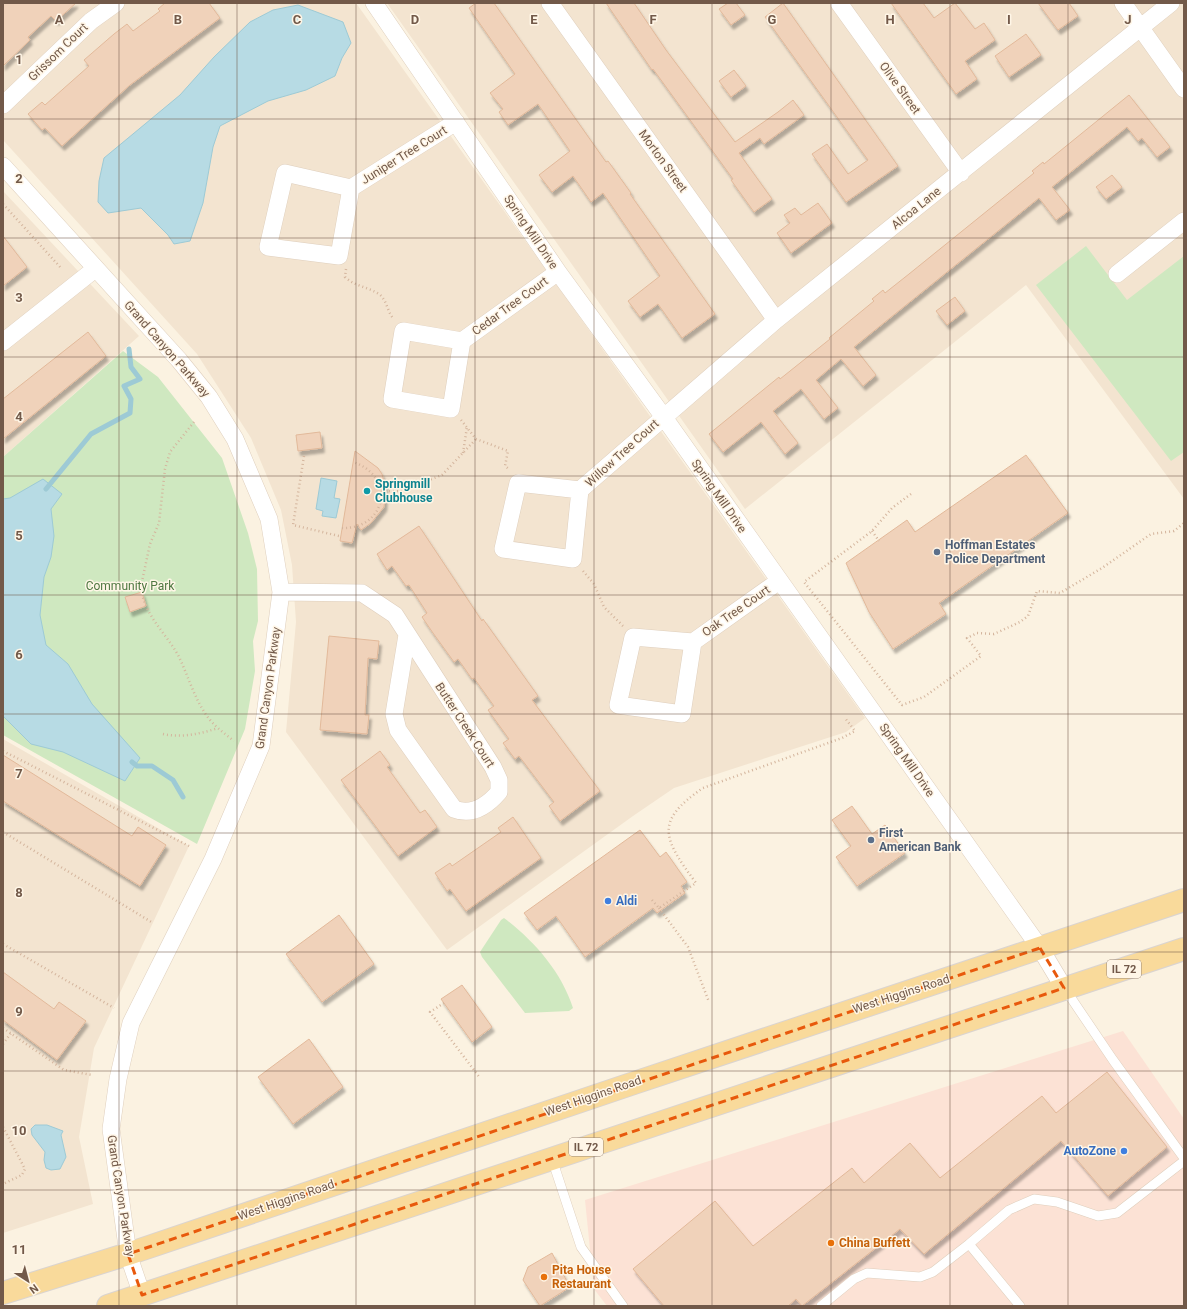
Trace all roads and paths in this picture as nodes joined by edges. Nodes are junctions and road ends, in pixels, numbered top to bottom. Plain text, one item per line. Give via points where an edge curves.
1 (116, 3) edge
2 (374, 3) edge
3 (550, 3) edge
4 (839, 3) edge
5 (1123, 3) edge
6 (1171, 3) edge
7 (1140, 28) junction
8 (1184, 89) edge
9 (3, 105) edge
10 (456, 122) junction
11 (3, 166) edge
12 (961, 173) junction
13 (351, 188) junction
14 (3, 204) edge
15 (1184, 221) edge
16 (338, 256) junction
17 (61, 268) dead end
18 (95, 269) junction
19 (558, 272) junction
20 (1117, 274) dead end
21 (776, 320) junction
22 (403, 331) junction
23 (462, 341) junction
24 (3, 342) edge
25 (451, 409) junction
26 (663, 416) junction
27 (194, 422) dead end
28 (467, 426) junction
29 (476, 439) junction
30 (463, 453) junction
31 (304, 456) dead end
32 (353, 462) dead end
33 (518, 483) junction
34 (580, 490) junction
35 (381, 491) junction
36 (911, 494) dead end
37 (1184, 523) edge
38 (342, 528) dead end
39 (872, 531) junction
40 (339, 536) dead end
41 (879, 540) dead end
42 (573, 559) junction
43 (779, 581) junction
44 (281, 592) junction
45 (407, 635) junction
46 (633, 636) junction
47 (692, 642) junction
48 (844, 718) dead end
49 (218, 728) junction
50 (163, 734) dead end
51 (234, 741) dead end
52 (3, 750) edge
53 (3, 832) edge
54 (189, 846) dead end
55 (652, 900) dead end
56 (1184, 900) edge
57 (659, 908) junction
58 (153, 923) dead end
59 (3, 944) edge
60 (1040, 948) junction
61 (1184, 949) edge
62 (1064, 988) junction
63 (444, 1002) dead end
64 (709, 1002) dead end
65 (114, 1008) dead end
66 (3, 1028) edge
67 (11, 1033) junction
68 (3, 1044) edge
69 (92, 1075) dead end
70 (480, 1078) dead end
71 (3, 1127) edge
72 (552, 1158) junction
73 (1184, 1158) edge
74 (1184, 1161) edge
75 (3, 1184) edge
76 (969, 1244) junction
77 (128, 1254) junction
78 (3, 1293) edge
79 (144, 1300) edge
80 (108, 1306) edge
81 (623, 1306) edge
82 (821, 1306) edge
83 (1020, 1306) edge

1 - 9 street, Grissom Court via 81,30
2 - 10 street, Spring Mill Drive
3 - 21 street, Morton Street
4 - 12 street, Olive Street
5 - 7 street
6 - 7 street, Alcoa Lane
7 - 8 street
7 - 12 street, Alcoa Lane
10 - 13 street, Juniper Tree Court
10 - 19 street, Spring Mill Drive
11 - 18 street, Grand Canyon Parkway
12 - 21 street, Alcoa Lane
13 - 16 street, Juniper Tree Court
13 - 16 street, Juniper Tree Court via 285,173 268,247
14 - 17 path
15 - 20 street
16 - 22 path via 346,269 345,277 384,299 388,312
18 - 24 street
18 - 44 street, Grand Canyon Parkway via 179,360 209,397 236,439 269,518
19 - 23 street, Cedar Tree Court
19 - 26 street, Spring Mill Drive
21 - 26 street, Alcoa Lane
22 - 23 street, Cedar Tree Court
22 - 25 street via 392,399
23 - 25 street, Cedar Tree Court
25 - 28 path
26 - 34 street, Willow Tree Court
26 - 43 street, Spring Mill Drive
27 - 49 path via 170,452 165,470 159,523 150,544 142,592 146,606 177,655 199,702
28 - 29 path
28 - 30 path
29 - 30 path
29 - 33 path via 508,451 505,466 511,470
30 - 35 path via 442,475 401,491
31 - 40 path via 293,525
32 - 35 path via 371,473 381,486
33 - 34 street, Willow Tree Court
33 - 42 street via 504,549
34 - 42 street, Willow Tree Court
35 - 38 path via 378,508 371,518 363,524
36 - 39 path via 892,508
37 - 39 path via 1174,531 1151,534 1060,593 1037,591 1028,616 1020,622 994,634 977,633 968,638 981,656 924,697 902,705 804,582
39 - 41 path
42 - 46 path via 594,584 604,607
43 - 47 street, Oak Tree Court
43 - 60 street, Spring Mill Drive
44 - 45 street, Butter Creek Court via 362,593 395,615
44 - 77 street, Grand Canyon Parkway via 262,746 213,859 131,1023 118,1079 111,1129
45 - 45 street, Butter Creek Court via 394,714 398,730 454,809 462,812 481,808 499,792 499,780
46 - 47 street, Oak Tree Court
46 - 47 street, Oak Tree Court via 618,705 682,714
48 - 57 path via 855,731 703,788 688,798 672,815 668,828 676,855 696,883
49 - 50 path via 202,733 173,736
49 - 51 path
52 - 54 path
53 - 58 path
55 - 57 path
56 - 60 main road, West Higgins Road
57 - 64 path via 688,947
59 - 65 path
60 - 62 street, Spring Mill Drive
60 - 77 main road, West Higgins Road
61 - 62 main road, IL 72
62 - 72 main road, IL 72
62 - 73 lane
63 - 70 path via 430,1012
66 - 67 path
67 - 68 path
67 - 69 path via 64,1070
71 - 75 path via 25,1169 22,1175
72 - 79 main road, IL 72
72 - 81 lane via 581,1247
74 - 76 lane via 1117,1213 1098,1216 1057,1202 1034,1199 1009,1210
76 - 82 lane via 933,1272 920,1277 867,1273 854,1279
76 - 83 lane
77 - 78 main road, West Higgins Road
77 - 79 street, Grand Canyon Parkway
79 - 80 main road, IL 72

